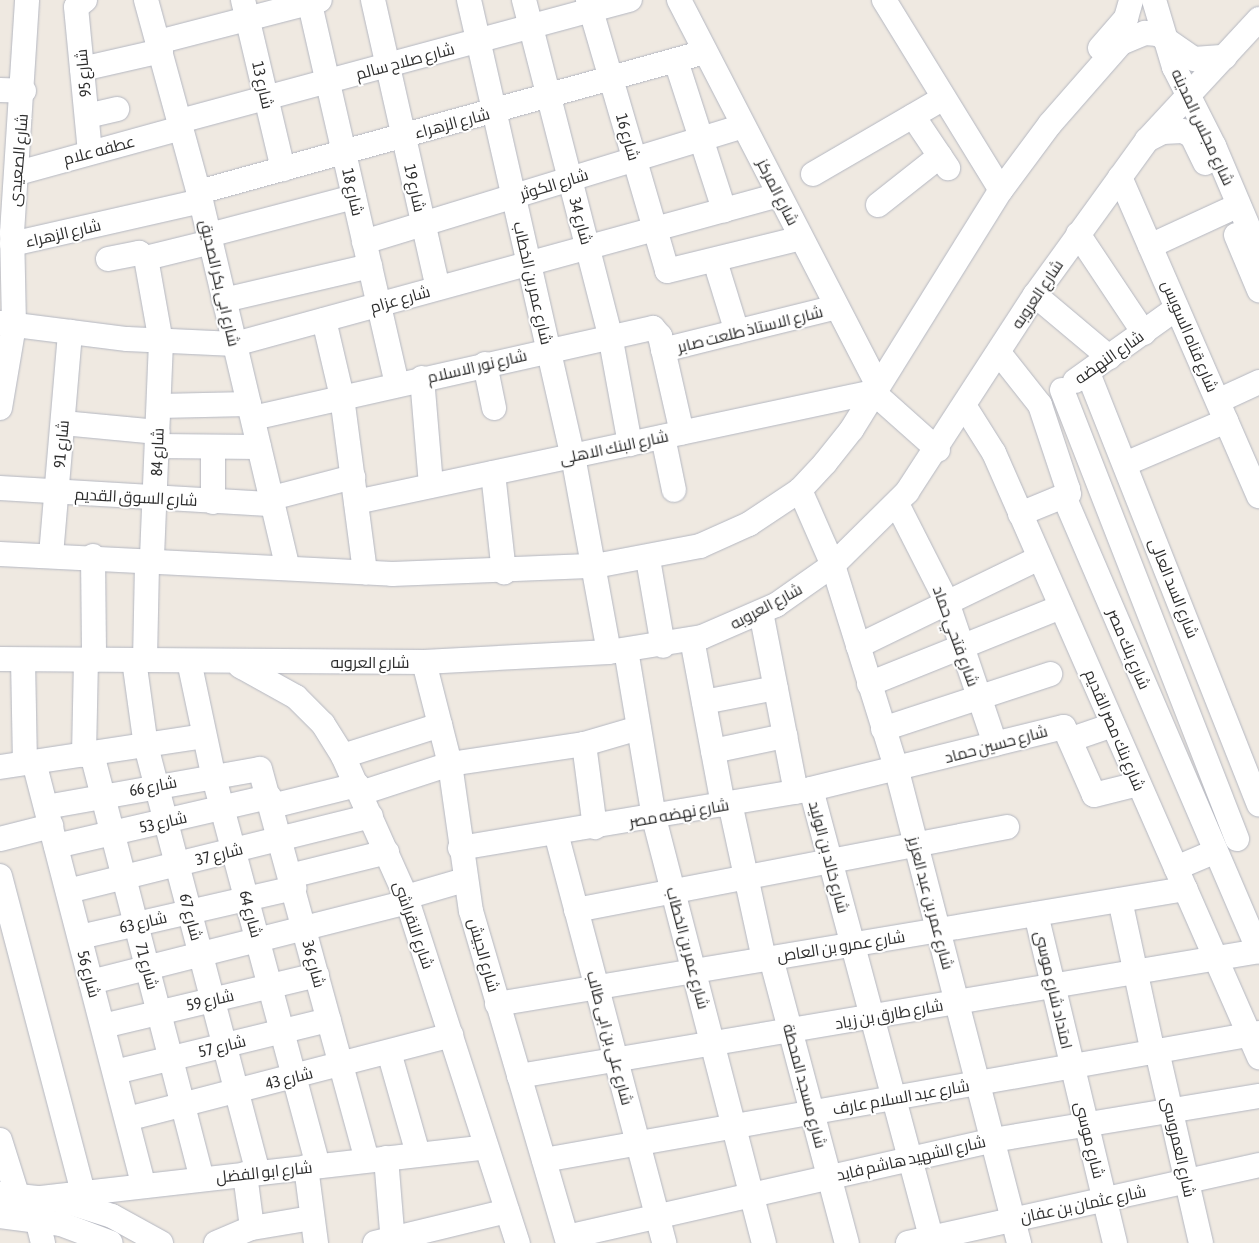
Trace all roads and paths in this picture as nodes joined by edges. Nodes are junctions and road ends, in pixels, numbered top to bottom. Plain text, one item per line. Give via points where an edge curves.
1 (27, 0) edge
2 (85, 0) edge
3 (146, 0) edge
4 (373, 0) edge
5 (469, 0) edge
6 (524, 0) edge
7 (630, 0) edge
8 (679, 0) edge
9 (884, 0) edge
10 (1131, 0) edge
11 (1154, 0) edge
12 (313, 1) edge
13 (590, 5) edge
14 (245, 9) edge
15 (531, 27) junction
16 (1257, 27) edge
17 (1165, 38) junction
18 (478, 41) junction
19 (159, 46) junction
20 (705, 52) junction
21 (1225, 57) junction
22 (676, 61) junction
23 (388, 65) junction
24 (82, 69) junction
25 (612, 79) junction
26 (328, 82) junction
27 (0, 90) edge
28 (24, 91) junction
29 (1187, 94) junction
30 (548, 96) junction
31 (266, 98) junction
32 (942, 99) junction
33 (117, 109) dead end
34 (494, 111) junction
35 (87, 116) junction
36 (913, 116) junction
37 (1050, 124) junction
38 (181, 125) junction
39 (743, 126) junction
40 (404, 136) junction
41 (701, 139) junction
42 (1147, 140) junction
43 (90, 152) junction
44 (344, 152) junction
45 (635, 159) junction
46 (283, 169) junction
47 (10, 172) edge
48 (813, 174) dead end
49 (1120, 177) junction
50 (570, 179) junction
51 (1001, 190) junction
52 (200, 196) junction
53 (513, 196) junction
54 (780, 196) junction
55 (354, 197) junction
56 (878, 204) dead end
57 (724, 210) junction
58 (1226, 211) junction
59 (423, 224) junction
60 (655, 228) junction
61 (1078, 234) junction
62 (8, 236) edge
63 (210, 238) junction
64 (801, 238) junction
65 (364, 242) junction
66 (1150, 246) junction
67 (587, 247) junction
68 (1259, 252) edge
69 (146, 258) junction
70 (108, 259) dead end
71 (716, 261) junction
72 (528, 262) junction
73 (370, 266) junction
74 (438, 288) junction
75 (1259, 290) edge
76 (1035, 295) junction
77 (224, 300) junction
78 (378, 305) junction
79 (837, 307) junction
80 (1177, 308) junction
81 (324, 320) junction
82 (7, 324) edge
83 (70, 332) junction
84 (737, 332) junction
85 (1144, 333) junction
86 (610, 335) junction
87 (161, 342) junction
88 (235, 344) junction
89 (548, 349) junction
90 (664, 350) junction
91 (999, 353) junction
92 (1109, 357) junction
93 (485, 364) junction
94 (1088, 373) junction
95 (422, 378) junction
96 (1259, 382) edge
97 (397, 384) junction
98 (875, 388) junction
99 (1062, 390) junction
100 (342, 397) junction
101 (1040, 405) junction
102 (159, 406) junction
103 (966, 407) junction
104 (0, 408) edge
105 (494, 408) dead end
106 (251, 411) junction
107 (1222, 411) junction
108 (63, 423) junction
109 (672, 435) junction
110 (157, 439) junction
111 (630, 444) junction
112 (213, 447) junction
113 (259, 447) junction
114 (938, 450) junction
115 (573, 456) junction
116 (1125, 464) junction
117 (493, 473) junction
118 (353, 478) junction
119 (431, 486) junction
120 (0, 488) edge
121 (674, 490) dead end
122 (800, 490) junction
123 (56, 492) junction
124 (1069, 494) junction
125 (1259, 496) edge
126 (155, 499) junction
127 (272, 501) junction
128 (213, 502) junction
129 (356, 502) junction
130 (896, 504) junction
131 (1020, 514) junction
132 (0, 554) edge
133 (51, 555) junction
134 (93, 556) junction
135 (648, 558) junction
136 (1039, 558) junction
137 (150, 561) junction
138 (833, 565) junction
139 (595, 566) junction
140 (288, 568) junction
141 (365, 572) junction
142 (504, 572) junction
143 (947, 602) junction
144 (1061, 607) junction
145 (762, 612) junction
146 (692, 639) junction
147 (663, 646) junction
148 (858, 646) junction
149 (962, 647) junction
150 (617, 651) junction
151 (0, 659) edge
152 (23, 660) junction
153 (90, 660) junction
154 (140, 660) junction
155 (188, 661) junction
156 (230, 662) junction
157 (424, 662) junction
158 (1050, 674) dead end
159 (869, 684) junction
160 (776, 688) junction
161 (979, 698) junction
162 (704, 702) junction
163 (440, 724) junction
164 (1113, 724) junction
165 (639, 728) junction
166 (883, 729) junction
167 (204, 736) junction
168 (785, 736) junction
169 (1072, 739) junction
170 (584, 744) junction
171 (995, 744) junction
172 (146, 746) junction
173 (713, 751) junction
174 (88, 754) junction
175 (343, 756) junction
176 (30, 763) junction
177 (450, 764) junction
178 (0, 767) edge
179 (260, 769) joint
180 (896, 771) junction
181 (213, 774) junction
182 (1138, 784) junction
183 (156, 785) junction
184 (359, 789) junction
185 (804, 790) junction
186 (103, 796) junction
187 (270, 802) junction
188 (727, 804) junction
189 (1259, 804) edge
190 (222, 808) junction
191 (371, 816) junction
192 (654, 818) junction
193 (166, 821) junction
194 (51, 826) junction
195 (595, 827) junction
196 (1006, 828) dead end
197 (112, 833) junction
198 (556, 833) junction
199 (0, 839) edge
200 (280, 839) junction
201 (1237, 839) dead end
202 (460, 848) junction
203 (916, 848) junction
204 (234, 850) junction
205 (1216, 851) junction
206 (386, 852) junction
207 (177, 864) junction
208 (831, 864) junction
209 (1176, 868) junction
210 (0, 876) edge
211 (124, 877) junction
212 (747, 879) junction
213 (464, 880) junction
214 (292, 882) junction
215 (1185, 889) junction
216 (68, 891) junction
217 (673, 893) junction
218 (246, 899) junction
219 (407, 899) junction
220 (1120, 900) junction
221 (576, 910) junction
222 (189, 912) junction
223 (1036, 914) junction
224 (136, 924) junction
225 (304, 928) junction
226 (938, 930) junction
227 (80, 937) junction
228 (258, 940) junction
229 (852, 944) junction
230 (1259, 951) edge
231 (200, 954) junction
232 (768, 958) junction
233 (1217, 958) junction
234 (147, 968) junction
235 (693, 970) junction
236 (1136, 972) junction
237 (317, 975) junction
238 (91, 982) junction
239 (270, 986) junction
240 (596, 986) junction
241 (1054, 986) junction
242 (212, 999) junction
243 (957, 1002) junction
244 (497, 1004) junction
245 (159, 1012) junction
246 (871, 1017) junction
247 (329, 1020) junction
248 (103, 1026) junction
249 (790, 1030) junction
250 (282, 1031) junction
251 (1256, 1034) edge
252 (451, 1035) junction
253 (712, 1043) junction
254 (224, 1045) junction
255 (389, 1052) junction
256 (1155, 1052) junction
257 (1259, 1057) edge
258 (171, 1058) junction
259 (615, 1060) junction
260 (341, 1065) junction
261 (1073, 1067) junction
262 (115, 1072) junction
263 (519, 1076) junction
264 (294, 1077) junction
265 (978, 1083) junction
266 (237, 1092) junction
267 (1259, 1096) edge
268 (893, 1098) junction
269 (183, 1105) junction
270 (1171, 1111) junction
271 (812, 1112) junction
272 (127, 1119) junction
273 (1087, 1124) junction
274 (734, 1126) junction
275 (0, 1140) edge
276 (993, 1140) junction
277 (637, 1143) junction
278 (486, 1146) junction
279 (418, 1154) junction
280 (376, 1159) junction
281 (910, 1159) junction
282 (544, 1160) junction
283 (1259, 1166) edge
284 (312, 1167) junction
285 (252, 1173) junction
286 (829, 1177) junction
287 (202, 1179) junction
288 (1187, 1181) junction
289 (144, 1186) junction
290 (83, 1193) junction
291 (9, 1194) edge
292 (752, 1194) junction
293 (1105, 1199) junction
294 (34, 1211) junction
295 (507, 1211) junction
296 (0, 1216) edge
297 (657, 1216) junction
298 (312, 1218) junction
299 (1013, 1220) junction
300 (252, 1228) junction
301 (567, 1240) edge
302 (932, 1240) edge
303 (387, 1242) edge
304 (43, 1243) edge
305 (111, 1243) edge
306 (161, 1243) edge
307 (216, 1243) edge
308 (316, 1243) edge
309 (518, 1243) edge
310 (664, 1243) edge
311 (764, 1243) edge
312 (847, 1243) edge
313 (908, 1243) edge
314 (1019, 1243) edge
315 (1115, 1243) edge
316 (1201, 1243) edge

1 - 28 street, شارع الصعيدى
2 - 24 street, شارع 95 via 76,7
3 - 19 street, شارع ابى بكر الصديق
4 - 23 street, شارع 19
5 - 18 street, شارع عمر بن الخطاب
6 - 15 street, شارع 34
7 - 13 street, شارع صلاح سالم
8 - 20 street, شارع المركز
9 - 32 street
10 - 37 street via 1119,28 1058,95
11 - 17 street, شارع مجلس المدينه
12 - 14 street
12 - 26 street, شارع 18
13 - 15 street, شارع صلاح سالم
13 - 25 street, شارع 16
14 - 19 street
14 - 31 street, شارع 13
15 - 18 street, شارع صلاح سالم
15 - 30 street, شارع 34
16 - 21 street, شارع العروبه
17 - 21 street via 1194,59
17 - 29 street, شارع مجلس المدينه
17 - 37 street via 1145,33 1122,43
18 - 23 street, شارع صلاح سالم
18 - 34 street, شارع عمر بن الخطاب
19 - 24 street
19 - 38 street, شارع ابى بكر الصديق
20 - 22 street, شارع الزهراء
20 - 39 street, شارع المركز
21 - 29 street, شارع العروبه
22 - 25 street, شارع الزهراء
22 - 41 street
23 - 26 street, شارع صلاح سالم
23 - 40 street, شارع 19
24 - 35 street, شارع 95
25 - 30 street, شارع الزهراء
25 - 45 street, شارع 16
26 - 31 street, شارع صلاح سالم
26 - 44 street, شارع 18
27 - 28 street
28 - 47 street, شارع الصعيدى
29 - 42 street, شارع العروبه
29 - 68 street, شارع مجلس المدينه
30 - 34 street, شارع الزهراء
30 - 50 street, شارع 34
31 - 38 street, شارع صلاح سالم
31 - 46 street, شارع 13
32 - 36 street
32 - 51 street
33 - 35 street
34 - 40 street, شارع الزهراء
34 - 53 street, شارع عمر بن الخطاب
35 - 43 street, شارع 95
36 - 48 street
36 - 56 street via 944,163
37 - 51 street
38 - 43 street, عطفه علام
38 - 52 street, شارع ابى بكر الصديق
39 - 41 street, شارع الكوثر
39 - 54 street, شارع المركز
40 - 44 street, شارع الزهراء
40 - 59 street, شارع 19
41 - 45 street, شارع الكوثر
41 - 57 street
42 - 49 street, شارع العروبه
42 - 58 street, شارع مجلس المدينه via 1173,130 1192,136
43 - 47 street, عطفه علام
44 - 46 street, شارع الزهراء
44 - 55 street, شارع 18
45 - 50 street, شارع الكوثر
45 - 60 street, شارع 16
46 - 52 street, شارع الزهراء
47 - 62 street, شارع الصعيدى
49 - 61 street, شارع العروبه
49 - 66 street, شارع قناه السويس
50 - 53 street, شارع الكوثر
50 - 67 street, شارع 34
51 - 98 street
52 - 62 street, شارع الزهراء
52 - 63 street, شارع ابى بكر الصديق
53 - 59 street, شارع الكوثر
53 - 72 street, شارع عمر بن الخطاب
54 - 57 street, شارع عزام
54 - 64 street, شارع المركز
55 - 63 street
55 - 65 street, شارع 18
57 - 60 street, شارع عزام
58 - 66 street
58 - 75 street, شارع مجلس المدينه
59 - 65 street, شارع الكوثر
59 - 74 street, شارع 19
60 - 67 street, شارع عزام
60 - 71 street, شارع 16 via 669,272
61 - 76 street, شارع العروبه
61 - 85 street
62 - 82 street, شارع الصعيدى
63 - 69 street
63 - 77 street, شارع ابى بكر الصديق
64 - 71 street
64 - 79 street, شارع المركز
65 - 73 street, شارع 18
66 - 80 street, شارع قناه السويس
67 - 72 street, شارع عزام
67 - 86 street, شارع 34
69 - 70 street via 139,253
69 - 87 street, شارع 84
71 - 84 street
72 - 74 street, شارع عزام
72 - 89 street, شارع عمر بن الخطاب
73 - 77 street
73 - 78 street, شارع 18
74 - 78 street, شارع عزام
76 - 91 street, شارع العروبه
76 - 92 street
77 - 88 street, شارع ابى بكر الصديق
78 - 81 street, شارع عزام
78 - 97 street, شارع 18
79 - 84 street, شارع الاستاذ طلعت صابر
79 - 98 street, شارع المركز
80 - 85 street, شارع النهضه
80 - 107 street, شارع قناه السويس
81 - 88 street, شارع عزام
81 - 100 street
82 - 83 street, شارع عزام
82 - 104 street, شارع الصعيدى
83 - 87 street, شارع عزام
83 - 108 street, شارع 91
84 - 90 street, شارع الاستاذ طلعت صابر
85 - 92 street, شارع النهضه
86 - 89 street, شارع نور الاسلام
86 - 90 street, شارع نور الاسلام via 653,328
86 - 111 street, شارع 34
87 - 88 street, شارع عزام
87 - 102 street, شارع 84
88 - 106 street, شارع ابى بكر الصديق
89 - 93 street, شارع نور الاسلام
89 - 115 street, شارع عمر بن الخطاب
90 - 109 street, شارع نور الاسلام
91 - 101 street, شارع بنك مصر
91 - 103 street, شارع العروبه
92 - 94 street, شارع النهضه
93 - 95 street, شارع نور الاسلام
93 - 105 street
94 - 99 street, شارع النهضه
94 - 116 street, شارع السد العالى
95 - 97 street, شارع نور الاسلام
95 - 119 street
96 - 107 street
97 - 100 street, شارع نور الاسلام
98 - 109 street, شارع البنك الاهلى
98 - 114 street
98 - 122 street via 852,429
99 - 101 street, شارع النهضه
99 - 201 street
100 - 106 street, شارع نور الاسلام
100 - 118 street
101 - 124 street, شارع بنك مصر
102 - 106 street, شارع نور الاسلام
102 - 110 street, شارع 84
103 - 114 street, شارع العروبه
103 - 131 street, شارع بنك مصر القديم via 994,453
106 - 113 street, شارع ابى بكر الصديق
107 - 116 street
107 - 125 street, شارع قناه السويس
108 - 110 street
108 - 123 street, شارع 91
109 - 111 street, شارع البنك الاهلى
109 - 121 street, شارع نور الاسلام
110 - 112 street
110 - 126 street, شارع 84
111 - 115 street, شارع البنك الاهلى
112 - 113 street
112 - 128 street
113 - 127 street, شارع ابى بكر الصديق
114 - 130 street, شارع العروبه
115 - 117 street, شارع البنك الاهلى
115 - 139 street, شارع عمر بن الخطاب
116 - 189 street, شارع السد العالى
117 - 119 street, شارع البنك الاهلى
117 - 142 street
118 - 127 street, شارع السوق القديم
118 - 129 street
119 - 129 street, شارع البنك الاهلى
120 - 123 street, شارع السوق القديم
122 - 135 street via 749,524 700,546
122 - 138 street, شارع عمر بن عبد العزيز
123 - 126 street, شارع السوق القديم
123 - 133 street, شارع 91
124 - 131 street
124 - 205 street, شارع بنك مصر via 1066,500
126 - 128 street, شارع السوق القديم
126 - 137 street, شارع 84
127 - 128 street, شارع السوق القديم
127 - 140 street, شارع ابى بكر الصديق
129 - 141 street
130 - 138 street, شارع العروبه
130 - 143 street, شارع فتحي حماد
131 - 136 street, شارع بنك مصر القديم
132 - 133 street
133 - 134 street
134 - 137 street
134 - 153 street, شارع 71
135 - 139 street
135 - 147 street
136 - 143 street
136 - 144 street, شارع بنك مصر القديم
137 - 140 street
137 - 154 street, شارع 84
138 - 145 street, شارع العروبه
138 - 148 street, شارع عمر بن عبد العزيز
139 - 142 street
139 - 150 street, شارع عمر بن الخطاب
140 - 141 street
141 - 142 street
143 - 148 street
143 - 149 street, شارع فتحي حماد
144 - 149 street
144 - 164 street, شارع بنك مصر القديم
145 - 146 street, شارع العروبه
145 - 160 street, شارع خالد بن الوليد
146 - 147 street, شارع العروبه
146 - 162 street, شارع مسجد المحطة
147 - 150 street, شارع العروبه
148 - 159 street, شارع عمر بن عبد العزيز
149 - 159 street
149 - 161 street, شارع فتحي حماد
150 - 157 street, شارع العروبه
150 - 165 street, شارع عمر بن الخطاب
151 - 152 street, شارع العروبه
152 - 153 street, شارع العروبه
152 - 176 street, شارع 56
153 - 154 street, شارع العروبه
153 - 174 street, شارع 71
154 - 155 street, شارع العروبه
154 - 172 street, شارع 67
155 - 156 street, شارع العروبه
155 - 167 street, شارع 64
156 - 157 street, شارع العروبه
156 - 175 street, شارع النقراشى via 264,676 296,697 322,724
157 - 163 street, شارع الجيش
158 - 161 street
159 - 166 street, شارع عمر بن عبد العزيز
160 - 162 street
160 - 168 street, شارع خالد بن الوليد
161 - 166 street
161 - 171 street, شارع فتحي حماد
162 - 173 street, شارع مسجد المحطة
163 - 175 street
163 - 177 street, شارع الجيش
164 - 169 street
164 - 182 street, شارع بنك مصر القديم
165 - 170 street, شارع 53
165 - 192 street, شارع عمر بن الخطاب
166 - 180 street, شارع عمر بن عبد العزيز
167 - 172 street
167 - 181 street, شارع 64
168 - 173 street
168 - 185 street, شارع خالد بن الوليد
169 - 171 street, شارع حسين حماد via 1064,727
169 - 182 street, شارع حسين حماد via 1094,795
170 - 177 street, شارع 53
170 - 195 street
171 - 180 street, شارع حسين حماد
172 - 174 street
172 - 183 street, شارع 67
173 - 188 street, شارع مسجد المحطة
174 - 176 street
174 - 186 street, شارع 71
175 - 184 street, شارع النقراشى
176 - 178 street
176 - 194 street, شارع 56
177 - 184 street, شارع 53
177 - 202 street, شارع الجيش
179 - 181 street, شارع 66
179 - 187 street, شارع 36
180 - 185 street, شارع نهضه مصر
180 - 203 street, شارع عمر بن عبد العزيز
181 - 183 street, شارع 66
181 - 190 street, شارع 64
182 - 209 street, شارع بنك مصر القديم
183 - 186 street, شارع 66
183 - 193 street, شارع 67
184 - 187 street, شارع 53
184 - 191 street, شارع النقراشى
185 - 188 street, شارع نهضه مصر
185 - 208 street, شارع خالد بن الوليد
186 - 194 street, شارع 66
186 - 197 street, شارع 71
187 - 190 street, شارع 53
187 - 200 street, شارع 36
188 - 192 street, شارع نهضه مصر
188 - 212 street, شارع مسجد المحطة
190 - 193 street, شارع 53
190 - 204 street, شارع 64
191 - 200 street, شارع 37
191 - 206 street, شارع النقراشى
192 - 195 street, شارع نهضه مصر
192 - 217 street, شارع عمر بن الخطاب
193 - 197 street, شارع 53
193 - 207 street, شارع 67
194 - 197 street, شارع 53
194 - 199 street
194 - 216 street, شارع 56
195 - 198 street, شارع نهضه مصر
196 - 203 street
197 - 211 street, شارع 71
198 - 202 street, شارع نهضه مصر
198 - 221 street, شارع على بن ابى طالب
200 - 204 street, شارع 37
200 - 214 street, شارع 36
202 - 213 street, شارع الجيش
203 - 208 street
203 - 226 street, شارع عمر بن عبد العزيز
204 - 207 street, شارع 37
204 - 218 street, شارع 64
205 - 209 street
205 - 230 street, شارع بنك مصر
206 - 214 street, شارع 63
206 - 219 street, شارع النقراشى
207 - 211 street, شارع 37
207 - 222 street, شارع 67
208 - 212 street
208 - 229 street, شارع خالد بن الوليد
209 - 215 street, شارع بنك مصر القديم
210 - 290 street
211 - 216 street, شارع 37
211 - 224 street, شارع 71
212 - 217 street
212 - 232 street, شارع مسجد المحطة
213 - 219 street
213 - 244 street, شارع الجيش
214 - 218 street, شارع 63
214 - 225 street, شارع 36
215 - 220 street, شارع عمرو بن العاص
215 - 233 street, شارع بنك مصر القديم
216 - 227 street, شارع 56
217 - 221 street
217 - 235 street, شارع عمر بن الخطاب
218 - 222 street, شارع 63
218 - 228 street, شارع 64
219 - 225 street
219 - 252 street, شارع النقراشى
220 - 223 street, شارع عمرو بن العاص
220 - 236 street, شارع العمروسى
221 - 240 street, شارع على بن ابى طالب
222 - 224 street, شارع 63
222 - 231 street, شارع 67
223 - 226 street, شارع عمرو بن العاص
223 - 241 street, امتداد شارع موسى
224 - 227 street, شارع 63
224 - 234 street, شارع 71
225 - 228 street
225 - 237 street, شارع 36
226 - 229 street, شارع عمرو بن العاص
226 - 243 street, شارع عمر بن عبد العزيز
227 - 238 street, شارع 56
228 - 231 street
228 - 239 street, شارع 64
229 - 232 street, شارع عمرو بن العاص
229 - 246 street, شارع خالد بن الوليد
230 - 233 street, شارع طارق بن زياد
231 - 234 street
231 - 242 street, شارع 67
232 - 235 street, شارع عمرو بن العاص
232 - 249 street, شارع مسجد المحطة
233 - 236 street, شارع طارق بن زياد
233 - 251 street, شارع بنك مصر القديم
234 - 238 street
234 - 245 street, شارع 71
235 - 240 street, شارع عمرو بن العاص
235 - 253 street, شارع عمر بن الخطاب
236 - 241 street, شارع طارق بن زياد
236 - 256 street, شارع العمروسى
237 - 239 street, شارع 59
237 - 247 street, شارع 36
238 - 248 street, شارع 56
239 - 242 street, شارع 59
239 - 250 street, شارع 64
240 - 244 street, شارع عمرو بن العاص
240 - 259 street, شارع على بن ابى طالب
241 - 243 street, شارع طارق بن زياد
241 - 261 street, امتداد شارع موسى
242 - 245 street, شارع 59
242 - 254 street, شارع 67
243 - 246 street, شارع طارق بن زياد
243 - 265 street, شارع عمر بن عبد العزيز
244 - 263 street, شارع الجيش
245 - 248 street, شارع 59
245 - 258 street, شارع 71
246 - 249 street, شارع طارق بن زياد
246 - 268 street, شارع خالد بن الوليد
247 - 250 street, شارع 57
247 - 260 street, شارع 36
248 - 262 street, شارع 56
249 - 253 street, شارع طارق بن زياد
249 - 271 street, شارع مسجد المحطة
250 - 254 street, شارع 57
250 - 264 street, شارع 64
251 - 256 street, شارع عبد السلام عارف
251 - 257 street, شارع بنك مصر القديم
252 - 255 street, شارع 43
252 - 278 street, شارع النقراشى
253 - 259 street, شارع طارق بن زياد
253 - 274 street, شارع عمر بن الخطاب
254 - 258 street, شارع 57
254 - 266 street, شارع 67
255 - 260 street, شارع 43
255 - 279 street
256 - 261 street, شارع عبد السلام عارف
256 - 270 street, شارع العمروسى
258 - 262 street, شارع 57
258 - 269 street, شارع 71
259 - 263 street, شارع طارق بن زياد
259 - 277 street, شارع على بن ابى طالب
260 - 264 street, شارع 43
260 - 280 street, شارع 36
261 - 265 street, شارع عبد السلام عارف
261 - 273 street, شارع موسى
262 - 272 street, شارع 56
263 - 282 street, شارع الجيش
264 - 266 street, شارع 43
264 - 284 street, شارع 64
265 - 268 street, شارع عبد السلام عارف
265 - 276 street, شارع عمر بن عبد العزيز
266 - 269 street, شارع 43
266 - 285 street, شارع 67
267 - 270 street, شارع الشهيد هاشم فايد
268 - 271 street, شارع عبد السلام عارف
268 - 281 street, شارع خالد بن الوليد
269 - 272 street, شارع 43
269 - 287 street, شارع 71
270 - 273 street, شارع الشهيد هاشم فايد
270 - 288 street, شارع العمروسى
271 - 274 street, شارع عبد السلام عارف
271 - 286 street, شارع مسجد المحطة
272 - 289 street, شارع 56
273 - 276 street, شارع الشهيد هاشم فايد
273 - 293 street, شارع موسى
274 - 277 street, شارع عبد السلام عارف
274 - 292 street, شارع عمر بن الخطاب
275 - 291 street
276 - 281 street, شارع الشهيد هاشم فايد
276 - 299 street, شارع عمر بن عبد العزيز
277 - 282 street, شارع عبد السلام عارف
277 - 297 street, شارع على بن ابى طالب
278 - 279 street, شارع ابو الفضل
278 - 295 street, شارع النقراشى
279 - 280 street, شارع ابو الفضل
280 - 284 street, شارع ابو الفضل
280 - 303 street, شارع 36
281 - 286 street, شارع الشهيد هاشم فايد
281 - 302 street, شارع خالد بن الوليد
282 - 301 street, شارع الجيش
283 - 288 street, شارع عثمان بن عفان
284 - 285 street, شارع ابو الفضل
284 - 298 street, شارع 64
285 - 287 street, شارع ابو الفضل
285 - 300 street, شارع 67
286 - 292 street, شارع الشهيد هاشم فايد
286 - 312 street, شارع مسجد المحطة
287 - 289 street, شارع ابو الفضل
288 - 293 street, شارع عثمان بن عفان
288 - 316 street, شارع العمروسى
289 - 290 street, شارع ابو الفضل
290 - 294 street, شارع ابو الفضل
291 - 294 street
292 - 297 street, شارع الشهيد هاشم فايد
292 - 311 street, شارع عمر بن الخطاب
293 - 299 street, شارع عثمان بن عفان
293 - 315 street, شارع موسى
294 - 296 street
294 - 304 street
294 - 305 street
294 - 306 street via 112,1216
295 - 303 street
295 - 309 street, شارع النقراشى
297 - 301 street, شارع الشهيد هاشم فايد
297 - 310 street, شارع على بن ابى طالب
298 - 300 street
298 - 308 street, شارع 64
299 - 302 street, شارع عثمان بن عفان
299 - 314 street, شارع عمر بن عبد العزيز
300 - 307 street
302 - 313 street, شارع عثمان بن عفان

